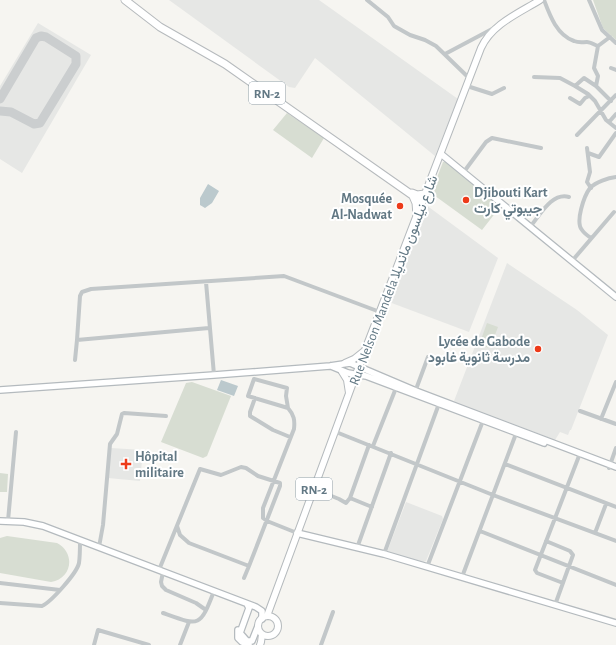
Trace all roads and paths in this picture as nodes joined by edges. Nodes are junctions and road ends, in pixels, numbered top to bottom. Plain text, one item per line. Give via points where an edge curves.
1 (125, 0) edge
2 (367, 0) edge
3 (540, 0) edge
4 (544, 0) edge
5 (589, 0) edge
6 (498, 26) junction
7 (610, 38) junction
8 (616, 43) edge
9 (598, 46) junction
10 (445, 54) junction
11 (611, 68) dead end
12 (616, 70) edge
13 (534, 77) dead end
14 (470, 79) junction
15 (467, 86) junction
16 (576, 86) junction
17 (596, 86) junction
18 (504, 88) dead end
19 (616, 95) edge
20 (589, 96) junction
21 (570, 98) dead end
22 (611, 100) junction
23 (600, 110) junction
24 (616, 114) edge
25 (609, 122) junction
26 (616, 128) edge
27 (616, 133) edge
28 (577, 135) dead end
29 (541, 148) dead end
30 (587, 148) dead end
31 (588, 153) junction
32 (441, 154) junction
33 (463, 173) junction
34 (616, 177) edge
35 (591, 188) junction
36 (426, 190) junction
37 (410, 192) junction
38 (569, 197) dead end
39 (422, 202) junction
40 (614, 212) dead end
41 (417, 215) junction
42 (530, 227) junction
43 (591, 238) junction
44 (572, 261) junction
45 (206, 282) junction
46 (616, 297) edge
47 (380, 312) junction
48 (210, 328) junction
49 (77, 340) junction
50 (365, 350) junction
51 (428, 357) dead end
52 (75, 360) dead end
53 (345, 363) junction
54 (330, 366) junction
55 (359, 367) junction
56 (342, 372) junction
57 (357, 374) junction
58 (214, 375) junction
59 (616, 382) edge
60 (396, 388) junction
61 (0, 390) edge
62 (415, 392) junction
63 (350, 394) junction
64 (255, 398) junction
65 (440, 401) junction
66 (288, 408) junction
67 (580, 410) dead end
68 (166, 416) dead end
69 (484, 418) junction
70 (602, 419) junction
71 (616, 424) edge
72 (518, 431) junction
73 (16, 432) dead end
74 (336, 432) junction
75 (290, 437) junction
76 (368, 445) junction
77 (373, 446) junction
78 (616, 448) edge
79 (391, 453) junction
80 (579, 456) junction
81 (505, 464) junction
82 (417, 465) junction
83 (612, 466) edge
84 (616, 471) edge
85 (274, 481) junction
86 (459, 481) junction
87 (567, 488) junction
88 (314, 490) junction
89 (493, 495) junction
90 (350, 498) junction
91 (606, 504) junction
92 (372, 507) junction
93 (616, 507) edge
94 (555, 519) junction
95 (0, 521) edge
96 (8, 521) junction
97 (267, 521) junction
98 (177, 526) junction
99 (480, 531) junction
100 (297, 533) junction
101 (595, 533) junction
102 (80, 540) junction
103 (546, 541) junction
104 (616, 541) edge
105 (99, 547) junction
106 (358, 548) junction
107 (384, 554) junction
108 (540, 555) junction
109 (249, 566) junction
110 (427, 567) junction
111 (569, 567) junction
112 (161, 571) junction
113 (462, 577) junction
114 (244, 578) dead end
115 (563, 583) junction
116 (0, 584) edge
117 (279, 585) junction
118 (616, 585) edge
119 (60, 590) junction
120 (214, 591) junction
121 (0, 603) edge
122 (246, 604) junction
123 (556, 605) junction
124 (206, 610) junction
125 (262, 611) joint
126 (334, 612) dead end
127 (163, 613) dead end
128 (266, 615) junction
129 (276, 621) junction
130 (189, 622) junction
131 (616, 623) edge
132 (258, 626) junction
133 (262, 634) junction
134 (270, 636) junction
135 (94, 645) edge
136 (149, 645) edge
137 (180, 645) edge
138 (249, 645) edge
139 (260, 645) edge
140 (264, 645) edge
141 (320, 645) edge

1 - 37 highway, RN-2 via 160,27 226,64
2 - 10 street via 388,17 394,26 431,43
3 - 6 main road, Rue Nelson Mandela شارع نيلسون مانديلا
4 - 9 street via 551,18 565,36 575,42 589,42
5 - 7 street via 599,26
6 - 10 street
6 - 14 main road, Rue Nelson Mandela شارع نيلسون مانديلا via 484,41
7 - 8 street
7 - 9 street
9 - 17 street via 594,68 598,76
10 - 14 street
11 - 12 street
13 - 16 street via 560,78
14 - 15 main road, Rue Nelson Mandela شارع نيلسون مانديلا
15 - 18 street via 492,94
15 - 32 main road, Rue Nelson Mandela شارع نيلسون مانديلا
16 - 17 street via 584,78
16 - 20 street
17 - 22 street
19 - 22 street
20 - 21 street via 580,104
20 - 23 street
22 - 23 street
23 - 25 street
23 - 28 street
24 - 25 street
25 - 26 street
27 - 31 street via 599,157
29 - 33 street via 492,138 486,142
30 - 31 street
31 - 35 street via 590,172 587,182
32 - 33 street
32 - 36 main road, Rue Nelson Mandela شارع نيلسون مانديلا
33 - 42 street
34 - 35 street via 606,179
35 - 43 street via 579,220 582,230
36 - 37 highway, RN-2 via 417,195
36 - 39 main road, Rue Nelson Mandela شارع نيلسون مانديلا
37 - 39 highway, RN-2
37 - 41 highway via 416,203
38 - 42 street via 565,195 554,199
39 - 41 main road, Rue Nelson Mandela شارع نيلسون مانديلا / RN-2
40 - 43 street
41 - 47 main road, Rue Nelson Mandela شارع نيلسون مانديلا / RN-2
42 - 44 street
43 - 44 street
44 - 46 street
45 - 47 street via 284,276
45 - 48 street
45 - 49 street via 87,289 80,296
47 - 50 main road, Rue Nelson Mandela شارع نيلسون مانديلا / RN-2
48 - 49 street
48 - 58 street
49 - 52 street
50 - 53 main road
50 - 55 main road, Rue Nelson Mandela شارع نيلسون مانديلا / RN-2
51 - 62 street
53 - 54 street
53 - 55 street
54 - 56 street
54 - 58 street
55 - 57 main road, Rue Nelson Mandela شارع نيلسون مانديلا / RN-2
55 - 62 street
56 - 57 street
56 - 63 main road
57 - 60 street
57 - 63 main road, Rue Nelson Mandela شارع نيلسون مانديلا / RN-2
58 - 61 street
59 - 70 street
60 - 62 street
60 - 77 street
62 - 65 street
63 - 74 main road, Rue Nelson Mandela شارع نيلسون مانديلا / RN-2
64 - 66 street
64 - 66 street via 248,396 254,379 287,388
64 - 75 street via 250,416
65 - 69 street
65 - 82 street
66 - 75 street via 295,421
67 - 70 street
68 - 105 street via 122,414 117,434 110,444
69 - 72 street
69 - 86 street
70 - 71 street
72 - 80 street
72 - 81 street
72 - 83 street
73 - 96 street
74 - 76 street
74 - 88 main road, Rue Nelson Mandela شارع نيلسون مانديلا / RN-2
75 - 85 street
76 - 77 street
76 - 90 street
77 - 79 street
78 - 83 street
79 - 82 street
79 - 92 street
80 - 83 street
80 - 87 street
81 - 87 street
81 - 89 street
82 - 86 street
82 - 107 street
83 - 84 street
85 - 97 street via 263,508 263,518
85 - 97 street via 280,483 280,486
85 - 98 street via 241,467 221,475 200,469
86 - 89 street
86 - 110 street
87 - 91 street
87 - 94 street
88 - 90 street via 346,503
88 - 100 main road, Rue Nelson Mandela شارع نيلسون مانديلا / RN-2
89 - 94 street
89 - 99 street
90 - 92 street
91 - 93 street
91 - 101 street
92 - 106 street
94 - 101 street
94 - 103 street
95 - 96 street
96 - 102 street via 43,526
97 - 100 street
97 - 109 street
98 - 109 street via 180,535 188,543
98 - 112 street
99 - 108 street
99 - 113 street
100 - 106 street
100 - 117 main road, Rue Nelson Mandela شارع نيلسون مانديلا / RN-2
101 - 104 street
102 - 105 street
102 - 119 street via 79,564
103 - 108 street
103 - 111 street via 572,552 573,558
105 - 112 street
106 - 107 street
107 - 110 street
108 - 111 street
108 - 115 street via 536,572
109 - 114 street
110 - 113 street
111 - 115 street
111 - 118 street
112 - 120 street
112 - 124 street via 162,586 166,590
113 - 123 street
115 - 123 street
116 - 119 street
117 - 128 main road, Rue Nelson Mandela شارع نيلسون مانديلا / RN-2
117 - 129 main road, Rue Nelson Mandela شارع نيلسون مانديلا / RN-2 via 274,609
119 - 121 street via 42,606
120 - 122 street
120 - 124 street
122 - 125 street
122 - 132 street via 249,608 240,633 247,641 252,641
122 - 138 street via 248,607 238,636 242,642
123 - 131 street
124 - 130 street via 200,619
125 - 128 main road
126 - 141 street
127 - 130 street
128 - 129 main road
128 - 132 main road, RN-2
129 - 134 main road, RN-2 via 275,634
130 - 137 street
132 - 133 main road
133 - 134 main road
133 - 139 main road
134 - 140 main road, RN-2
135 - 136 street via 98,630

